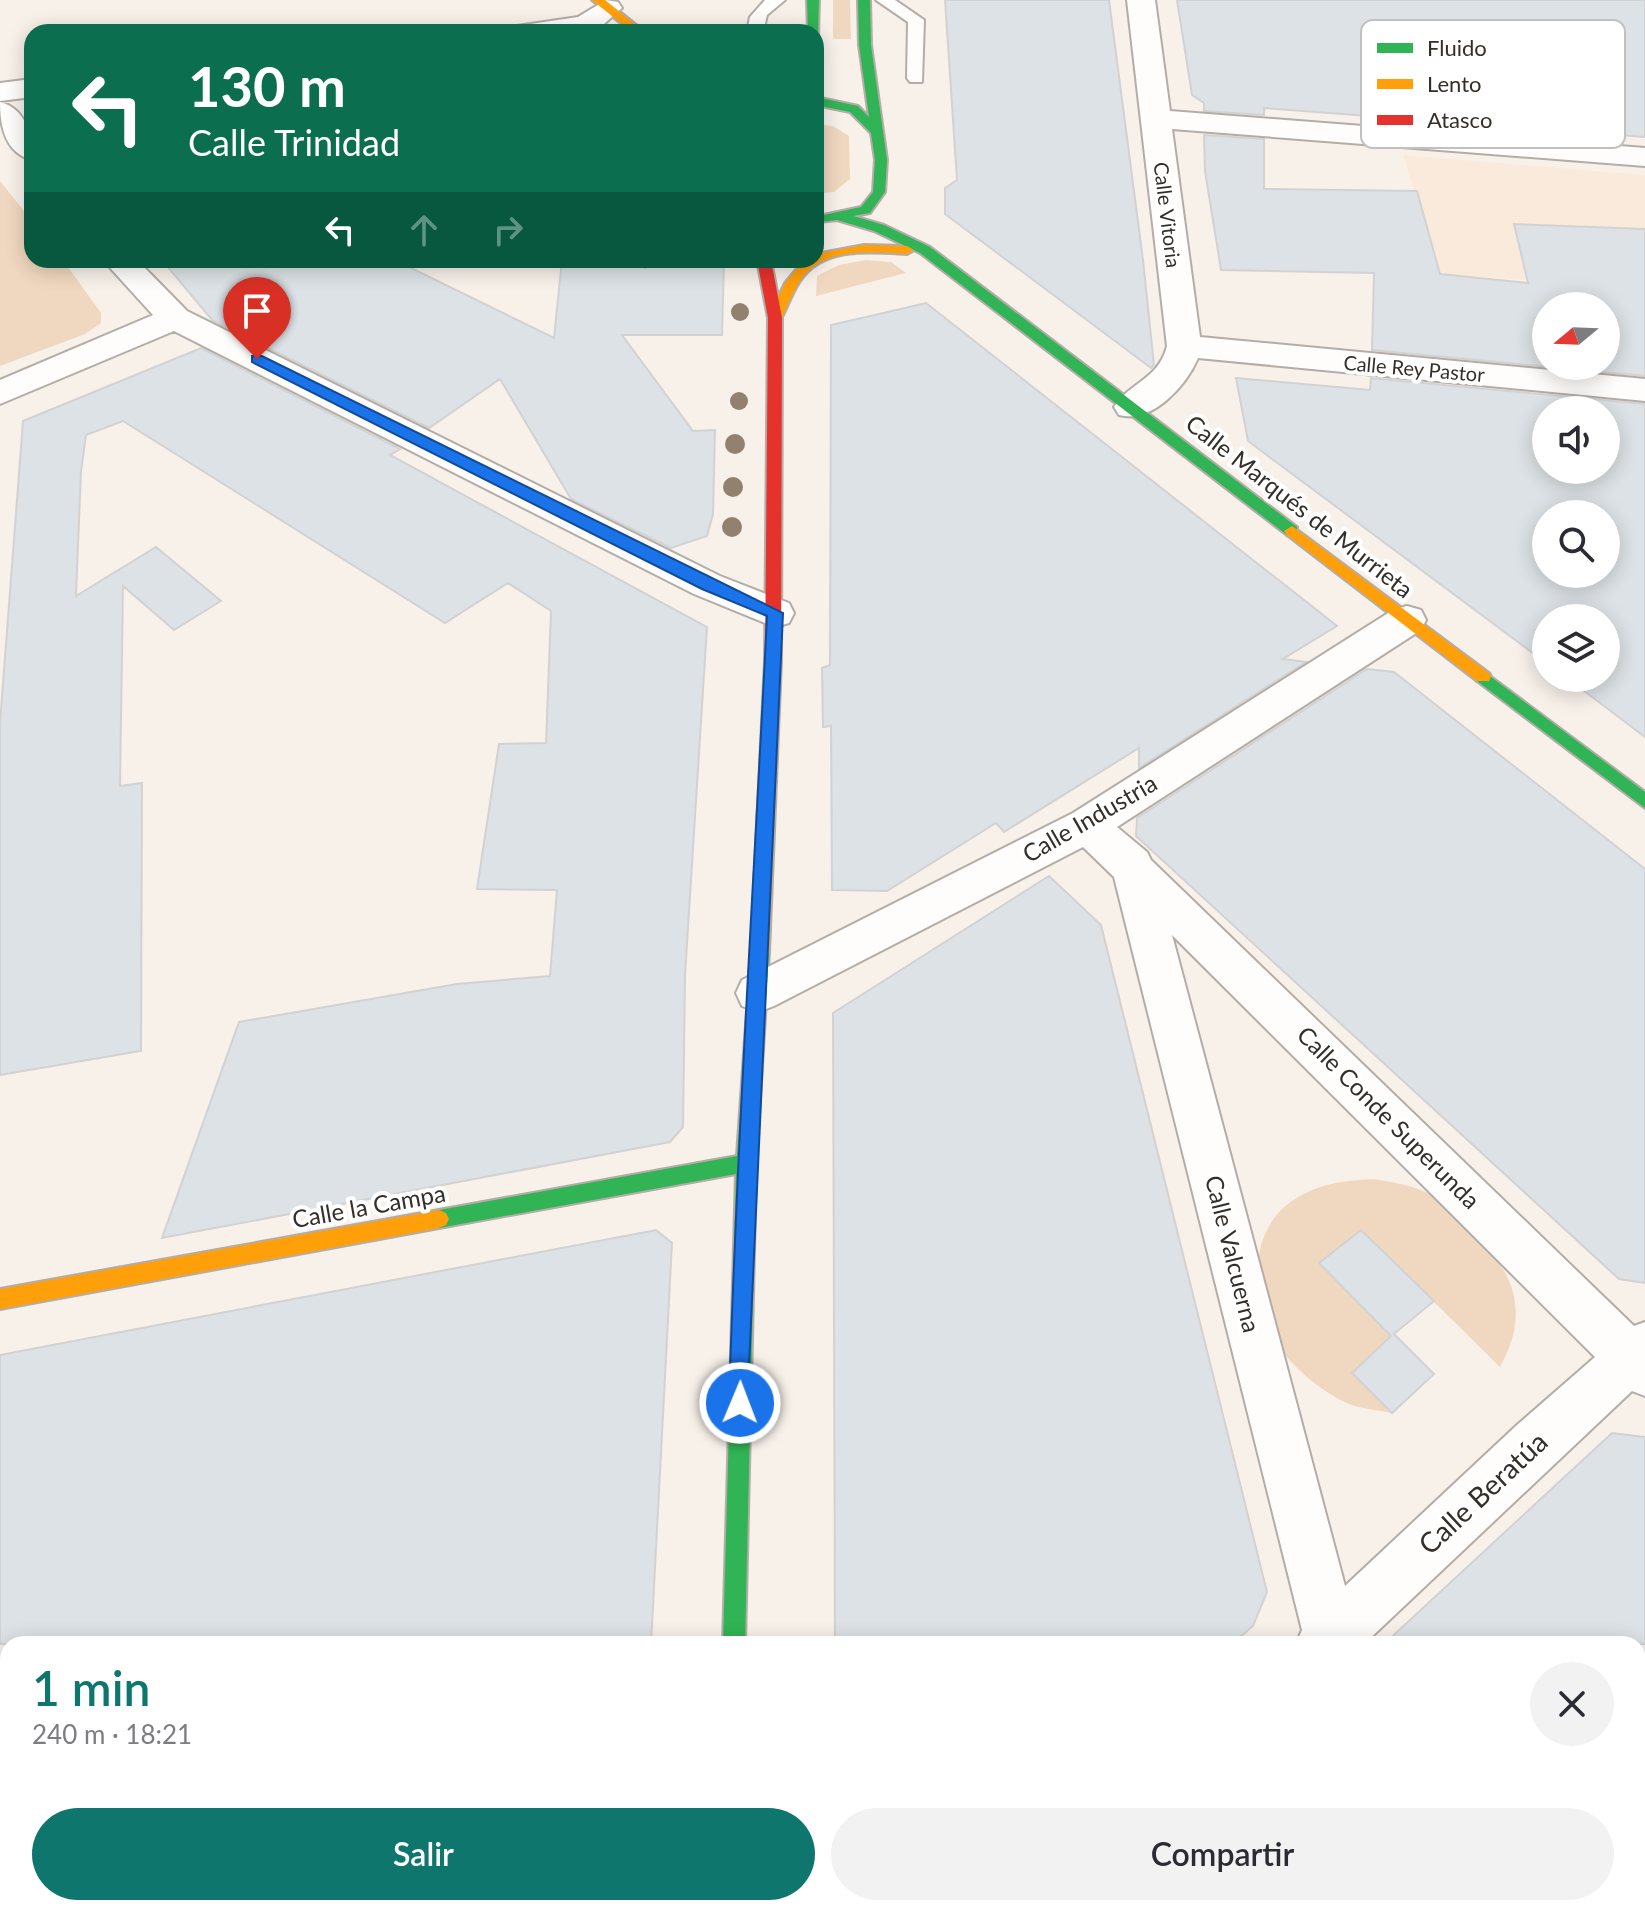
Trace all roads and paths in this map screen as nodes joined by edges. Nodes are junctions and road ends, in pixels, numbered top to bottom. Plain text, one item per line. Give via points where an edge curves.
1 (777, 0) edge
2 (813, 0) edge
3 (864, 0) edge
4 (884, 0) edge
5 (1141, 0) edge
6 (603, 4) edge
7 (587, 24) edge
8 (629, 24) edge
9 (755, 24) edge
10 (814, 24) edge
11 (916, 78) dead end
12 (24, 89) edge
13 (0, 92) edge
14 (824, 103) edge
15 (0, 111) edge
16 (1155, 119) junction
17 (877, 132) junction
18 (1361, 135) edge
19 (24, 141) edge
20 (1529, 148) edge
21 (1645, 157) edge
22 (880, 175) junction
23 (841, 217) junction
24 (824, 219) edge
25 (925, 250) junction
26 (824, 258) edge
27 (127, 268) edge
28 (766, 268) edge
29 (791, 268) edge
30 (802, 268) edge
31 (175, 318) junction
32 (775, 318) junction
33 (1184, 346) junction
34 (1645, 390) edge
35 (0, 393) edge
36 (1131, 407) junction
37 (775, 613) junction
38 (1407, 620) junction
39 (1645, 801) edge
40 (1088, 825) junction
41 (1132, 864) junction
42 (758, 993) junction
43 (746, 1163) junction
44 (0, 1299) edge
45 (1641, 1359) edge
46 (734, 1636) edge
47 (1327, 1636) edge
48 (1335, 1636) edge

1 - 9 lane via 765,6
2 - 10 main road
3 - 17 main road
4 - 11 lane via 916,20
5 - 16 street, Calle Vitoria
6 - 7 street
6 - 8 main road
12 - 13 street
14 - 17 main road via 854,109
15 - 19 street
16 - 18 street
16 - 33 street, Calle Vitoria
17 - 22 main road
20 - 21 street
22 - 23 main road via 879,192 865,210
22 - 25 main road, Calle Marqués de Murrieta via 896,215
23 - 24 main road
23 - 25 main road, Calle Marqués de Murrieta
25 - 26 main road via 867,248
25 - 36 main road, Calle Marqués de Murrieta
27 - 31 street
28 - 32 main road
29 - 32 main road
30 - 32 main road
31 - 35 street
31 - 37 street via 707,585
32 - 37 main road
33 - 34 street, Calle Rey Pastor
33 - 36 street via 1182,361 1168,381
36 - 38 main road, Calle Marqués de Murrieta
37 - 42 main road
38 - 39 main road, Calle Marqués de Murrieta
38 - 40 street, Calle Industria
40 - 41 street, Calle Conde Superunda
40 - 42 street, Calle Industria
41 - 45 street, Calle Conde Superunda
41 - 47 street, Calle Valcuerna
42 - 43 main road
43 - 44 main road, Calle la Campa
43 - 46 main road
45 - 48 street, Calle Beratúa via 1535,1443

